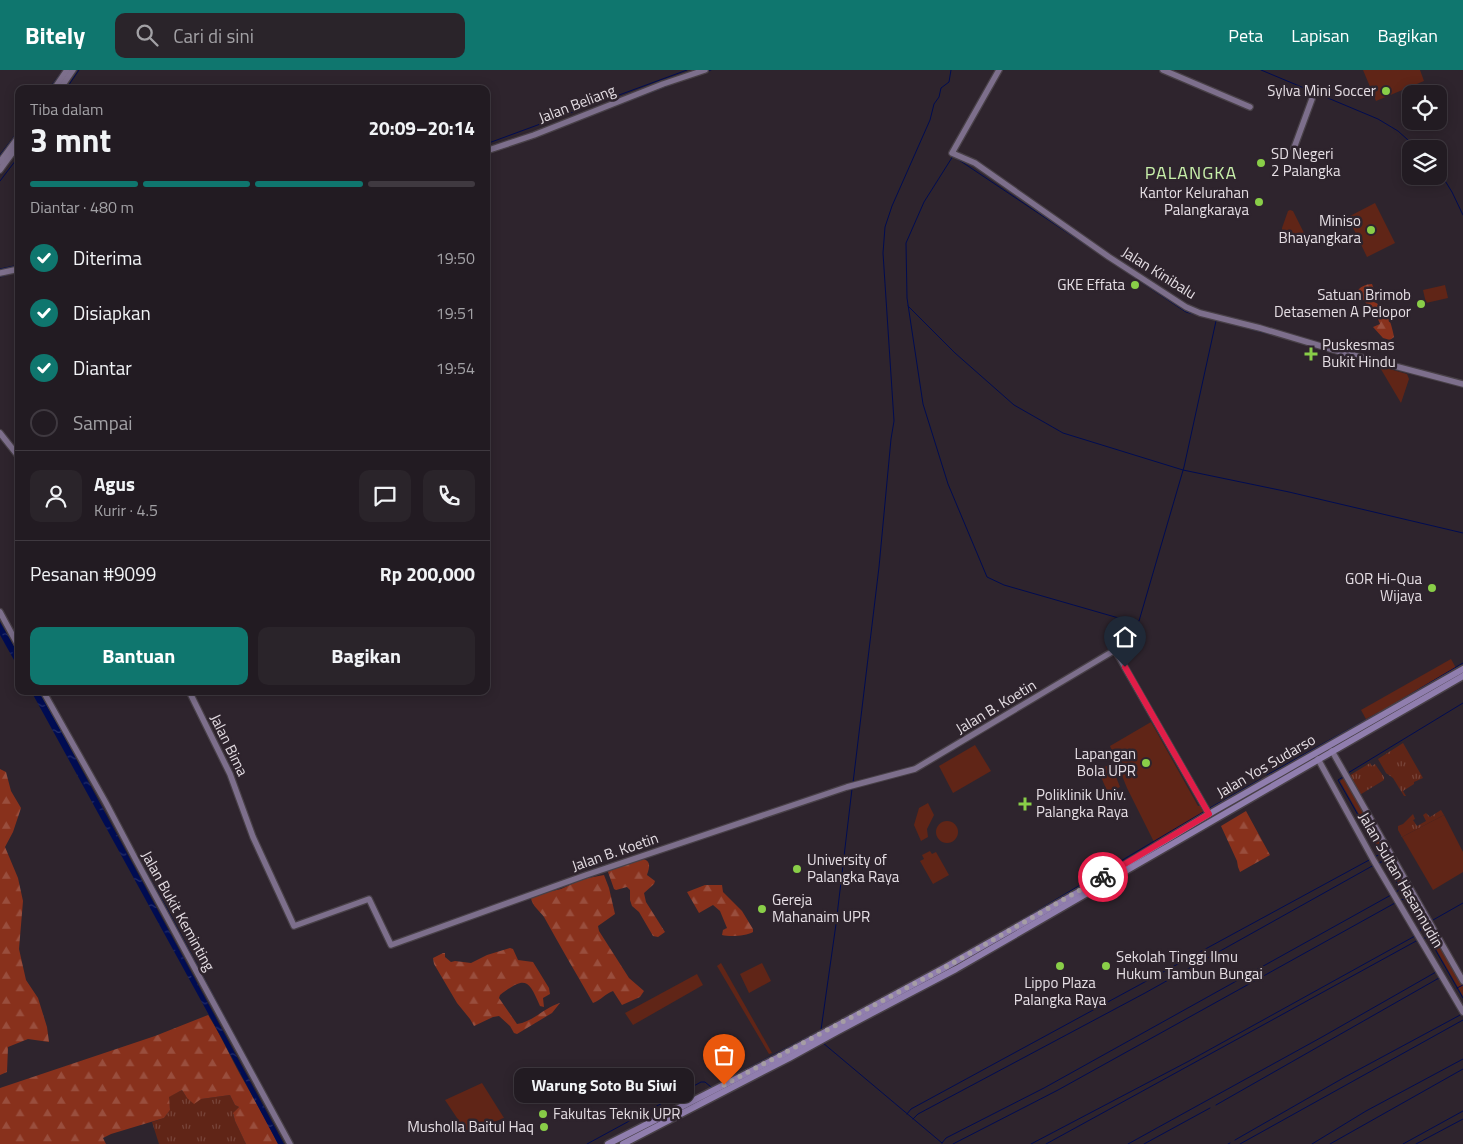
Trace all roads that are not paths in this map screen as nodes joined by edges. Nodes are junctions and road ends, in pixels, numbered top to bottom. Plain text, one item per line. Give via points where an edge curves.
1 (67, 70) edge
2 (73, 70) edge
3 (705, 70) edge
4 (999, 70) edge
5 (1163, 70) edge
6 (57, 85) edge
7 (63, 85) edge
8 (1312, 99) dead end
9 (1250, 107) dead end
10 (15, 141) edge
11 (1294, 148) dead end
12 (15, 149) edge
13 (490, 149) edge
14 (0, 162) edge
15 (0, 170) edge
16 (15, 270) edge
17 (1, 273) edge
18 (1463, 384) edge
19 (0, 433) edge
20 (15, 452) edge
21 (0, 612) edge
22 (15, 640) edge
23 (1463, 668) edge
24 (1463, 676) edge
25 (1426, 693) junction
26 (45, 695) edge
27 (191, 695) edge
28 (1332, 752) junction
29 (1318, 759) junction
30 (1268, 784) junction
31 (1209, 814) junction
32 (370, 899) joint
33 (962, 962) junction
34 (1463, 982) edge
35 (1463, 1012) edge
36 (656, 1123) junction
37 (290, 1144) edge
38 (608, 1144) edge
39 (624, 1144) edge

1 - 6 street
2 - 7 street
3 - 13 street, Jalan Beliang
4 - 18 street, Jalan Kinibalu via 952,153 975,163 1186,307
5 - 9 street
8 - 11 street
10 - 14 street
12 - 15 street
16 - 17 street
19 - 20 street
21 - 22 street
23 - 25 main road, Jalan Yos Sudarso
24 - 25 main road, Jalan Yos Sudarso
25 - 28 main road, Jalan Yos Sudarso
25 - 30 main road, Jalan Yos Sudarso
26 - 37 street, Jalan Bukit Keminting
27 - 32 street, Jalan Bima via 230,774 245,818 294,926
28 - 29 main road, Jalan Yos Sudarso
28 - 34 street
29 - 30 main road, Jalan Yos Sudarso
29 - 35 street, Jalan Sultan Hasannudin
30 - 31 main road, Jalan Yos Sudarso
30 - 33 main road, Jalan Yos Sudarso
31 - 32 street, Jalan B. Koetin via 1115,650 915,769 847,787 391,945
31 - 33 main road, Jalan Yos Sudarso
33 - 36 main road, Jalan Yos Sudarso
36 - 38 main road, Jalan Yos Sudarso
36 - 39 main road, Jalan Yos Sudarso

